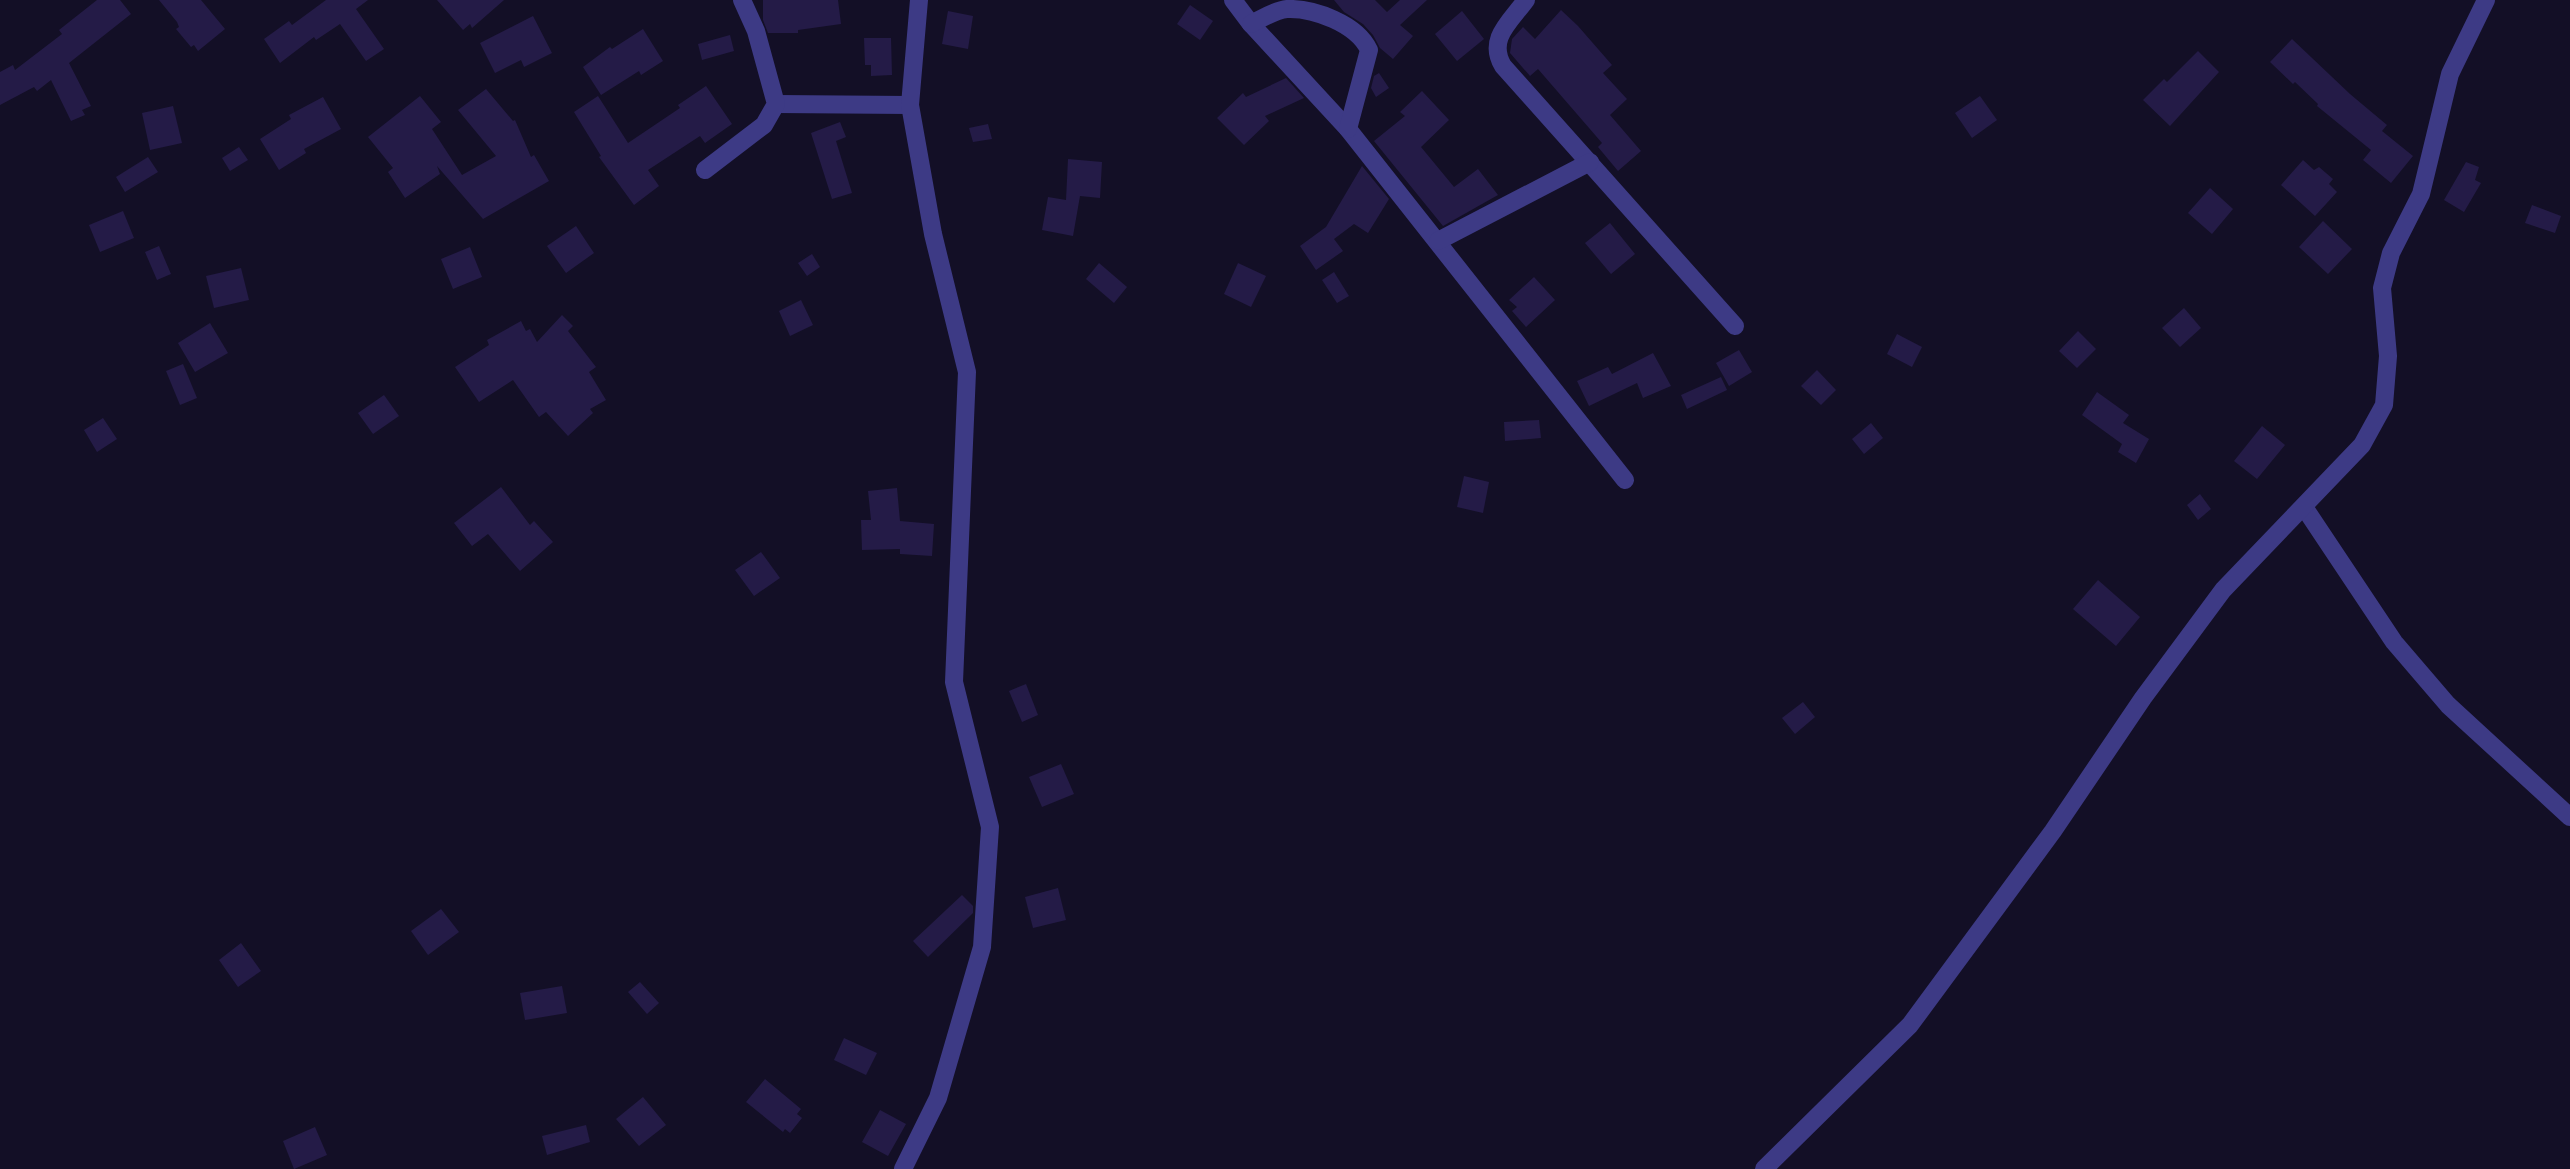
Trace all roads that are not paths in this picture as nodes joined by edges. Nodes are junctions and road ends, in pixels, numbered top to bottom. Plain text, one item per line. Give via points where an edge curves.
1 (742, 0) edge
2 (919, 0) edge
3 (1233, 0) edge
4 (1526, 0) edge
5 (2486, 0) edge
6 (1251, 24) junction
7 (776, 104) junction
8 (910, 105) junction
9 (1348, 129) junction
10 (1590, 162) junction
11 (705, 170) dead end
12 (1437, 241) junction
13 (1735, 326) dead end
14 (1625, 480) dead end
15 (2304, 507) junction
16 (2570, 817) edge
17 (903, 1169) edge
18 (1764, 1169) edge

1 - 7 street via 757,31
2 - 8 street
3 - 6 street
4 - 10 street via 1497,41 1496,54
5 - 15 street via 2450,75 2421,194 2391,253 2382,288 2388,356 2384,405 2362,445
6 - 9 street
6 - 9 street via 1284,9 1303,10 1354,31 1364,40 1369,50
7 - 8 street
7 - 11 street via 764,125
8 - 17 street via 933,234 967,372 954,682 990,827 982,947 938,1098
9 - 12 street
10 - 12 street
10 - 13 street
12 - 14 street
15 - 16 street via 2403,652 2448,705
15 - 18 street via 2206,612 1910,1025

